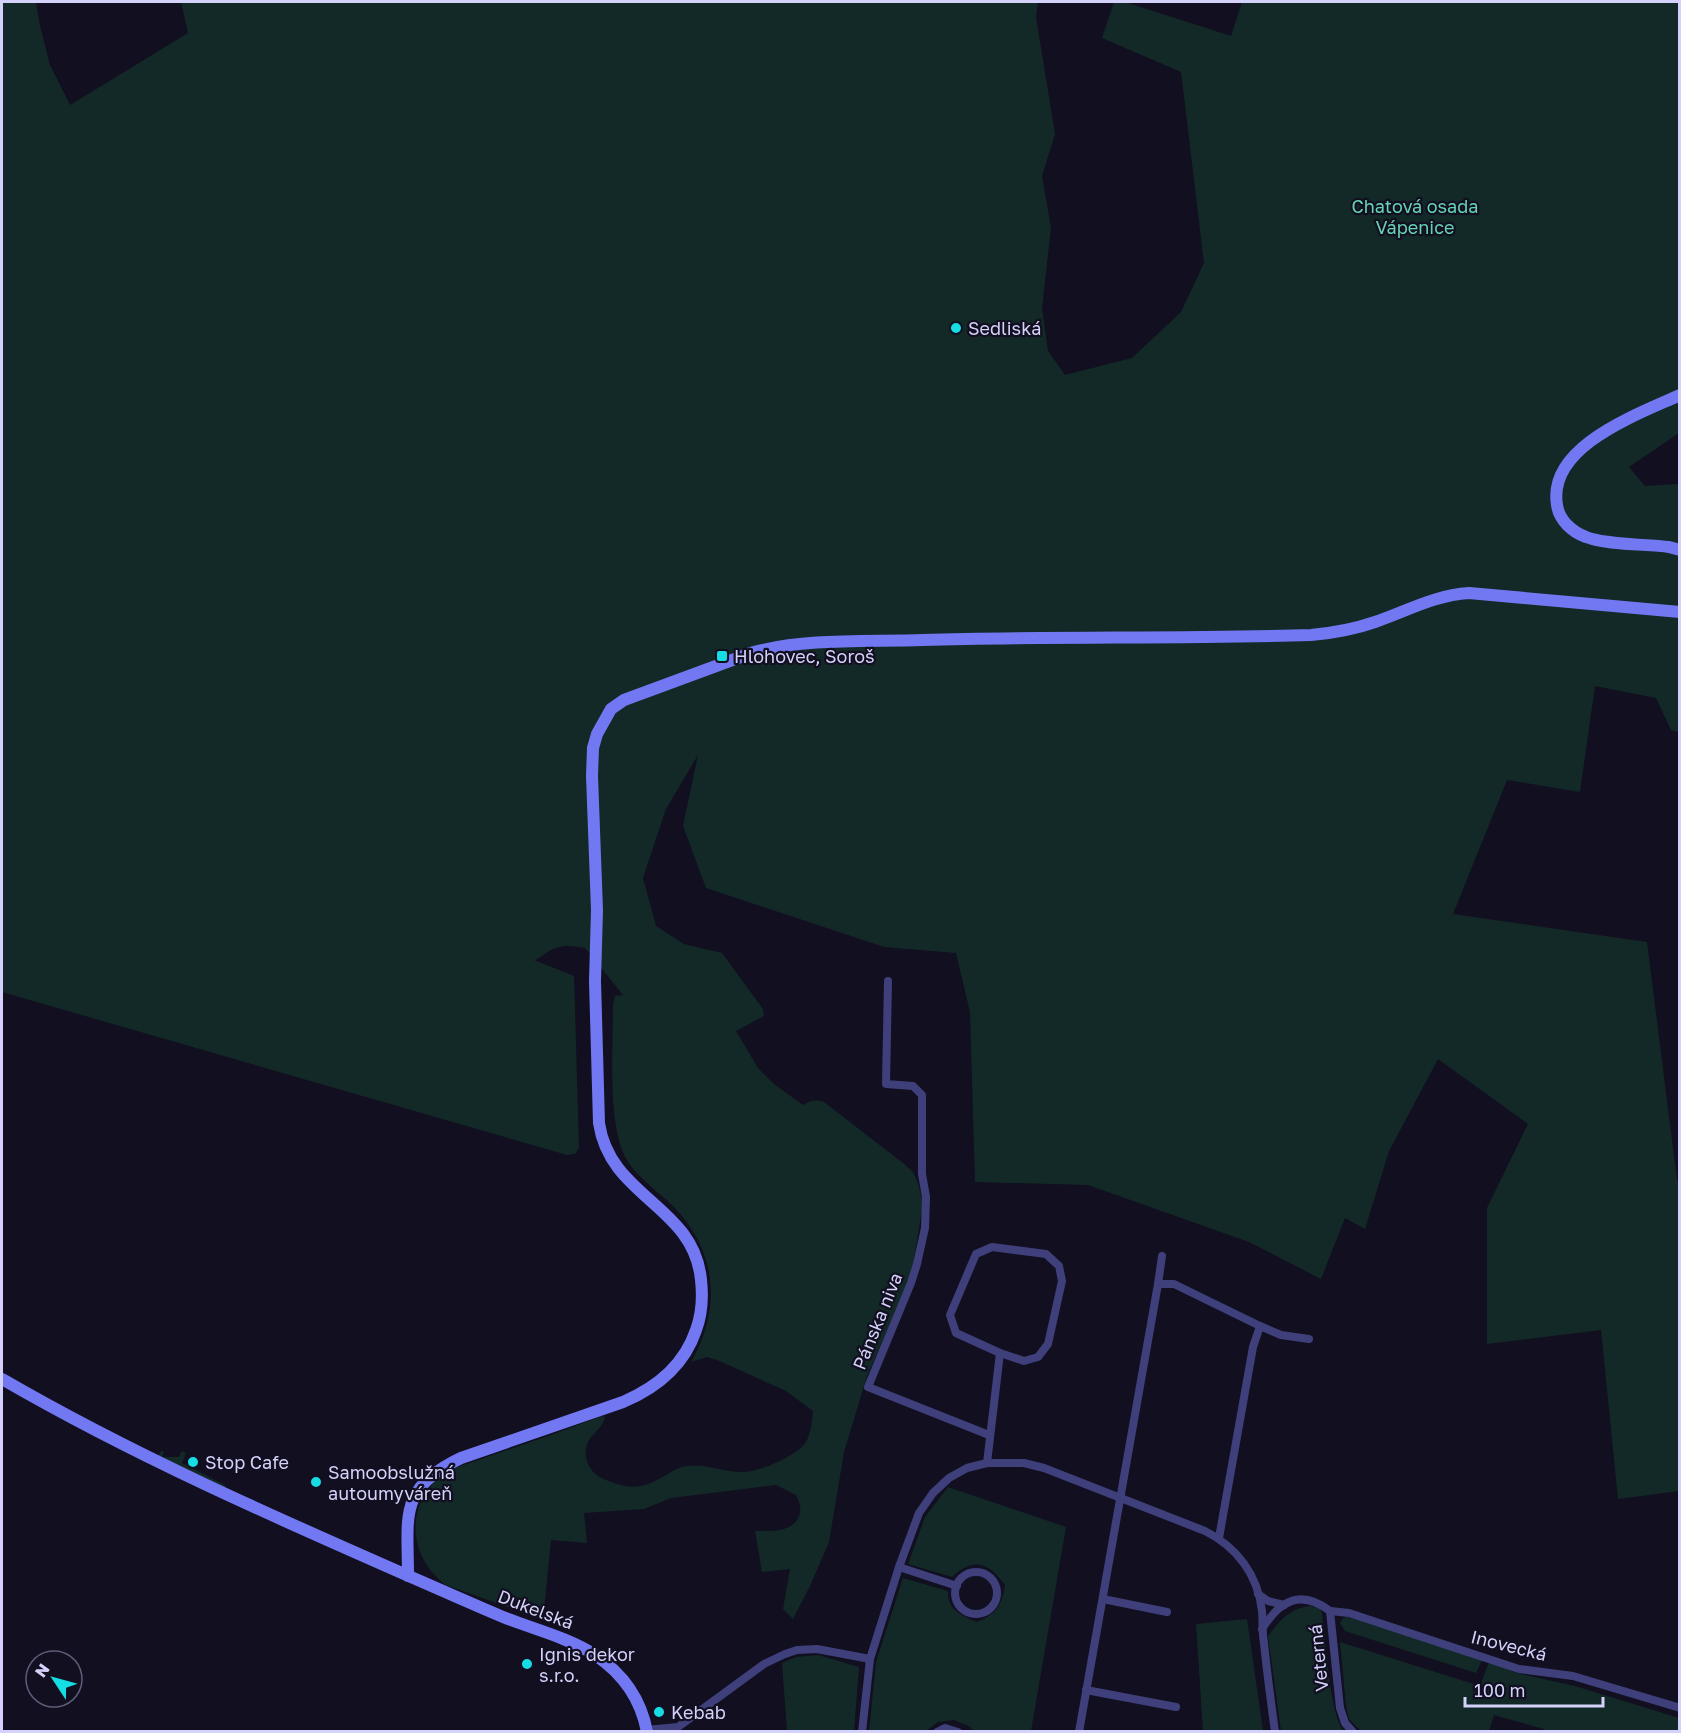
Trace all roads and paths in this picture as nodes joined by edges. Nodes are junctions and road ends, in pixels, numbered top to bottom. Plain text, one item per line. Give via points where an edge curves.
1 (1680, 395) edge
2 (1680, 550) edge
3 (1680, 612) edge
4 (888, 981) dead end
5 (1162, 1256) dead end
6 (1158, 1284) junction
7 (1260, 1326) junction
8 (1308, 1339) dead end
9 (1000, 1353) junction
10 (2, 1379) edge
11 (989, 1435) junction
12 (987, 1463) junction
13 (1121, 1497) junction
14 (1219, 1538) junction
15 (899, 1568) junction
16 (408, 1576) junction
17 (957, 1586) junction
18 (1258, 1594) junction
19 (1103, 1599) junction
20 (1284, 1605) junction
21 (1330, 1611) junction
22 (1167, 1612) dead end
23 (1262, 1630) junction
24 (870, 1659) junction
25 (1086, 1690) junction
26 (1176, 1707) dead end
27 (1680, 1708) edge
28 (646, 1731) edge
29 (862, 1731) edge
30 (937, 1731) edge
31 (958, 1731) edge
32 (1079, 1731) edge
33 (1275, 1731) edge
34 (1353, 1731) edge

1 - 2 main road via 1612,426 1591,440 1568,464 1556,498 1562,519 1579,535
3 - 16 main road via 1469,593 1440,597 1375,622 1323,634 791,645 729,660 616,705 608,713 593,748 599,1123 604,1144 619,1171 672,1220 695,1251 702,1287 700,1320 685,1353 666,1377 648,1390 460,1458 426,1480 413,1497 407,1516
4 - 11 street, Pánska niva via 886,1084 913,1086 922,1095 925,1228 917,1264 868,1387
5 - 6 street
6 - 7 street via 1174,1284
6 - 13 street
7 - 8 street via 1281,1335
7 - 14 street
9 - 9 street via 1024,1361 1038,1357 1048,1344 1062,1281 1059,1266 1046,1254 992,1247 976,1254 950,1315 956,1333
9 - 11 street
10 - 16 main road, Dukelská via 101,1434 238,1502
11 - 12 street
12 - 13 street via 1025,1463
12 - 15 street via 949,1478 933,1493 919,1513
13 - 14 street
13 - 19 street
14 - 18 street via 1244,1562
15 - 17 street
15 - 24 street
16 - 28 main road, Dukelská via 596,1656 634,1694
17 - 17 street via 971,1573 984,1574 994,1582 997,1595 986,1611 972,1614 960,1606
18 - 20 street
18 - 23 street
19 - 22 street
19 - 25 street
20 - 21 street, Veterná via 1300,1598 1316,1601
20 - 23 street via 1270,1616
21 - 27 street, Inovecká via 1349,1613 1519,1669 1573,1676
21 - 34 street, Veterná via 1340,1708 1345,1723
23 - 33 street
24 - 28 street via 818,1649 785,1654 764,1664 678,1727
24 - 29 street
25 - 26 street
25 - 32 street
30 - 31 street

